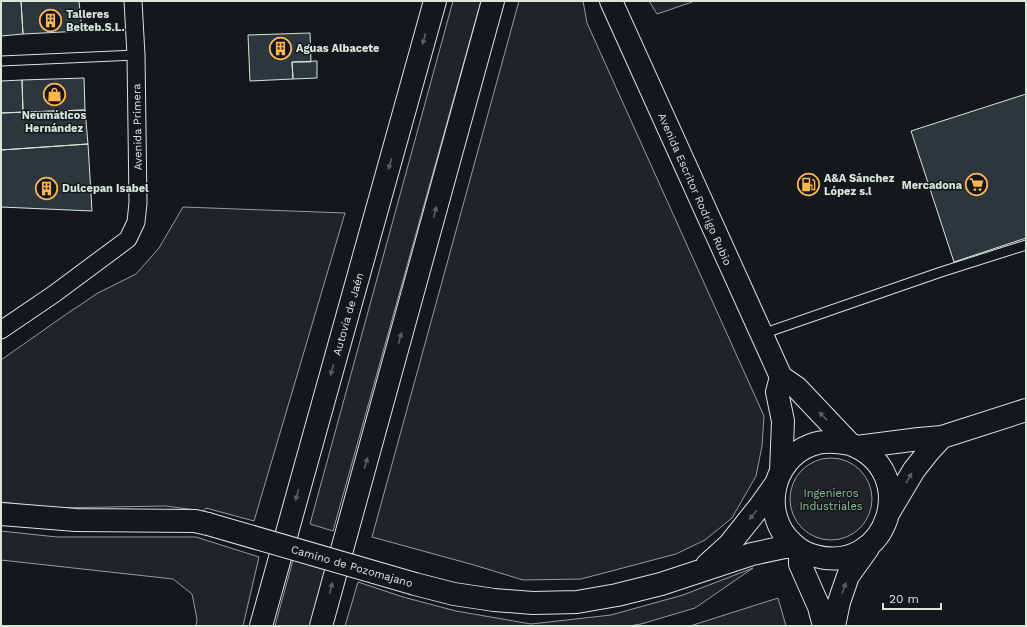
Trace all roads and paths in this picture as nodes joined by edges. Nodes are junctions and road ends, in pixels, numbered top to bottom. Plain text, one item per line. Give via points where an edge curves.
1 (133, 1) edge
2 (435, 1) edge
3 (493, 1) edge
4 (611, 1) edge
5 (136, 55) junction
6 (1, 61) edge
7 (1026, 245) edge
8 (1, 330) edge
9 (761, 335) junction
10 (781, 377) junction
11 (1026, 410) edge
12 (942, 438) junction
13 (853, 446) junction
14 (778, 477) junction
15 (889, 512) junction
16 (1, 514) edge
17 (872, 543) junction
18 (797, 547) junction
19 (701, 570) junction
20 (261, 626) edge
21 (321, 626) edge
22 (824, 626) edge
23 (834, 626) edge

1 - 5 street, Avenida Primera
2 -> 20 main road, Autovía de Jaén
21 -> 3 main road
4 - 9 main road, Avenida Escritor Rodrigo Rubio
5 - 6 lane
5 - 8 street, Avenida Primera via 138,203 136,222 128,239
7 - 9 lane
9 - 10 main road, Avenida Escritor Rodrigo Rubio
13 -> 10 main road, Avenida Escritor Rodrigo Rubio via 797,388
10 - 14 main road via 777,392 783,421
11 - 12 main road
12 - 13 main road
15 -> 12 main road via 914,470
13 - 14 main road via 830,441 811,445 794,456
13 - 15 main road via 873,458 884,474 890,493
14 - 18 main road via 773,502 776,521 786,537
14 -> 19 main road, Camino de Pozomajano via 760,506 729,545
15 - 17 main road via 883,529
16 - 19 main road, Camino de Pozomajano, bridge via 76,520 195,521 415,584 454,594 494,600 533,603 576,602 661,584
17 - 18 main road via 859,552 829,559 814,556
23 -> 17 main road via 848,576
18 - 19 main road, Camino de Pozomajano via 752,554
18 - 22 main road via 800,564 819,607

